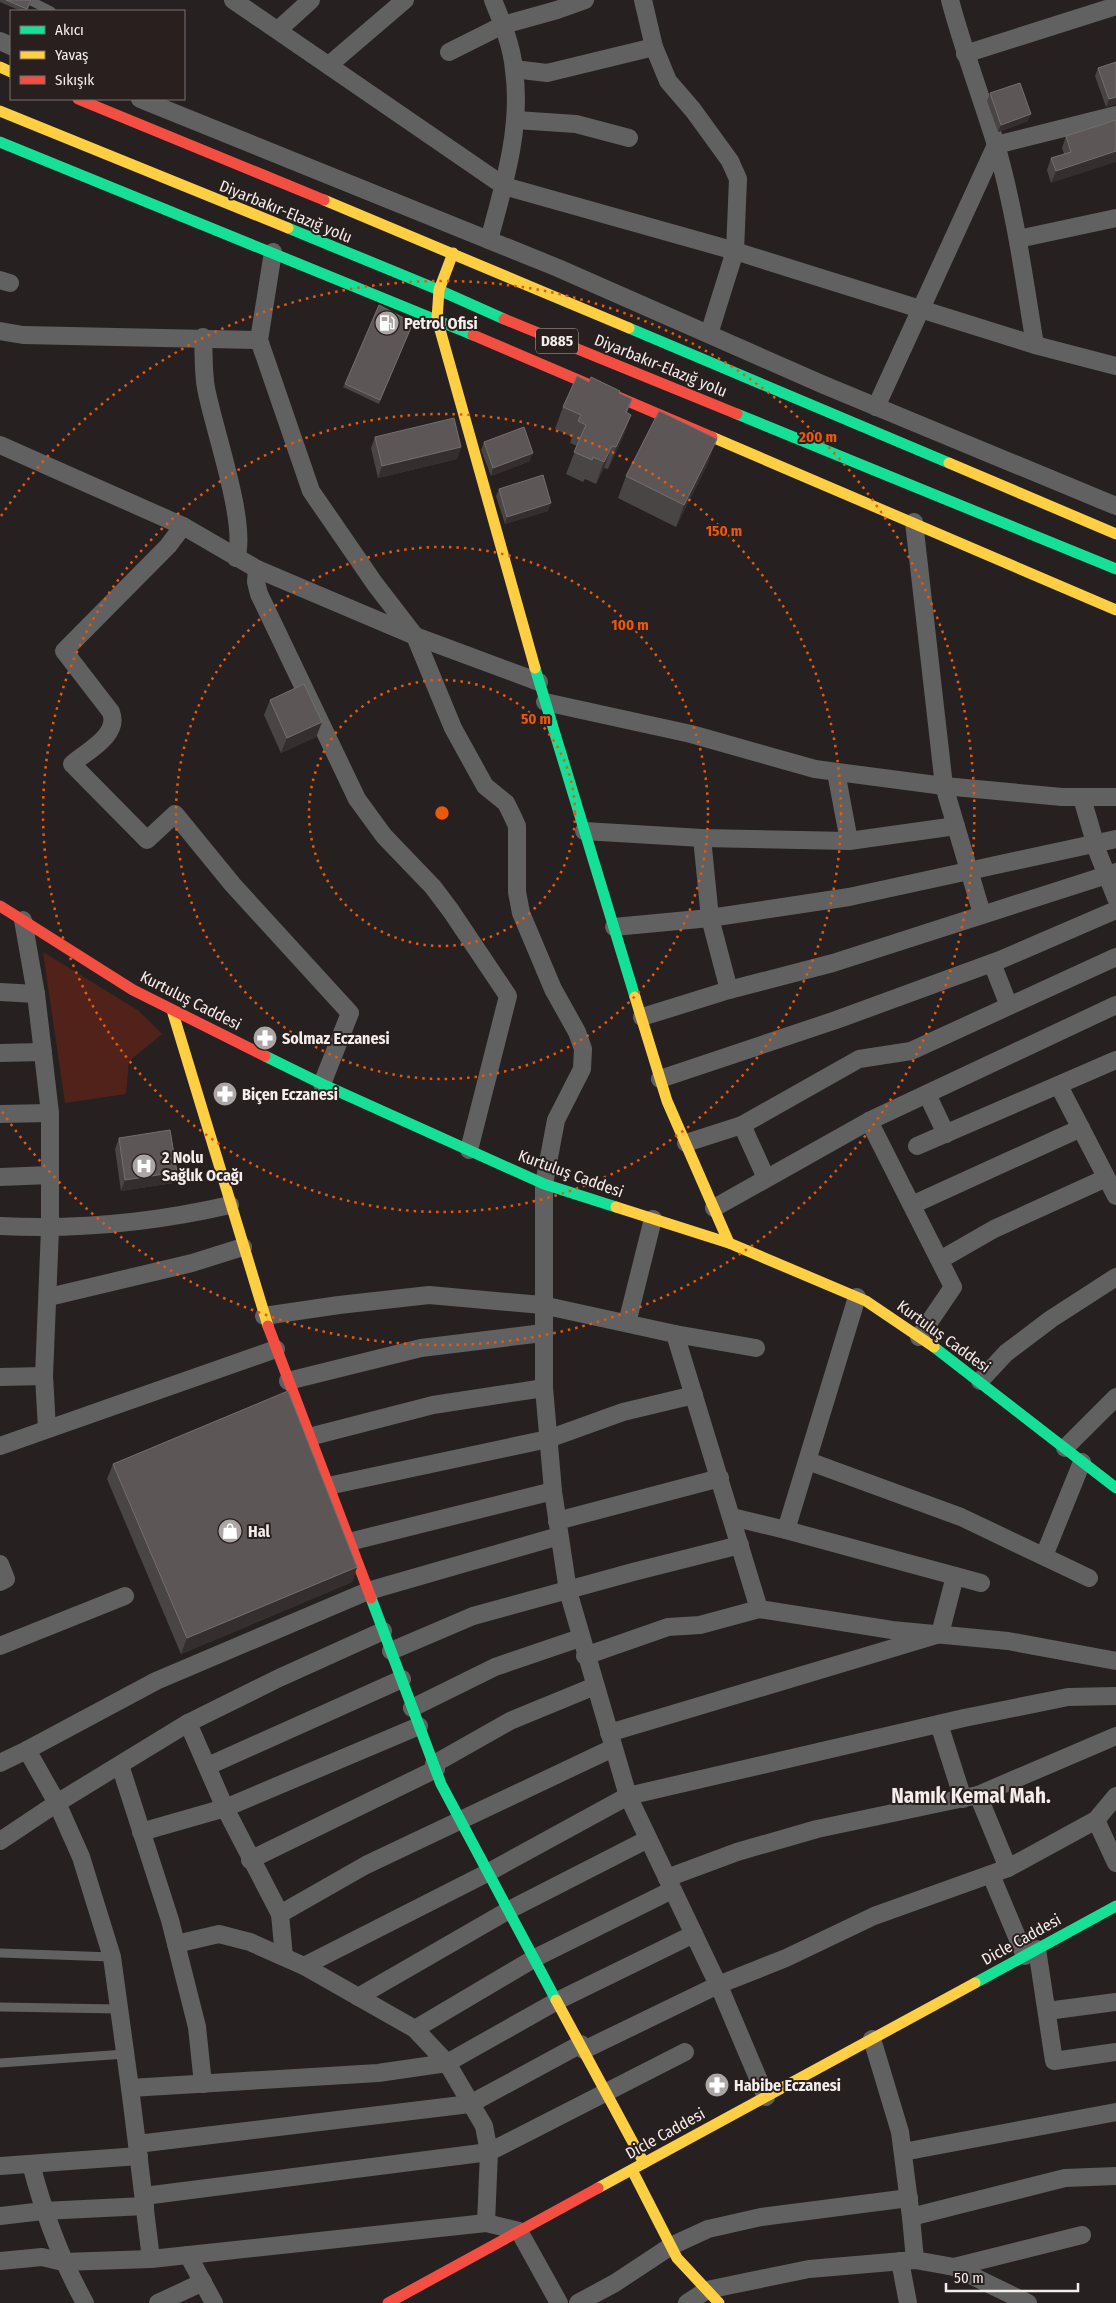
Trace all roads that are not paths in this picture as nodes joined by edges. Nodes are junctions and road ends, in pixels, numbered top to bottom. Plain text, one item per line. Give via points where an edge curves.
1 (29, 0) edge
2 (233, 0) edge
3 (311, 0) edge
4 (405, 0) edge
5 (493, 0) edge
6 (585, 0) edge
7 (643, 0) edge
8 (950, 0) edge
9 (1114, 8) edge
10 (49, 10) edge
11 (503, 25) junction
12 (278, 30) junction
13 (654, 47) junction
14 (448, 52) dead end
15 (965, 54) junction
16 (329, 65) junction
17 (514, 69) junction
18 (82, 100) edge
19 (142, 100) edge
20 (0, 110) edge
21 (1116, 115) edge
22 (516, 120) junction
23 (629, 138) dead end
24 (0, 142) edge
25 (996, 145) junction
26 (504, 186) junction
27 (1116, 218) edge
28 (1018, 239) junction
29 (489, 240) junction
30 (735, 251) junction
31 (272, 252) junction
32 (453, 254) junction
33 (439, 290) junction
34 (922, 308) junction
35 (437, 319) junction
36 (0, 331) edge
37 (708, 334) junction
38 (203, 337) junction
39 (259, 340) junction
40 (1034, 345) junction
41 (1116, 366) edge
42 (876, 407) junction
43 (0, 445) edge
44 (1116, 506) edge
45 (914, 522) junction
46 (183, 526) junction
47 (1116, 534) edge
48 (236, 558) junction
49 (1116, 568) edge
50 (257, 569) junction
51 (1116, 610) edge
52 (415, 636) junction
53 (538, 682) junction
54 (545, 702) junction
55 (836, 772) junction
56 (944, 786) junction
57 (1116, 797) edge
58 (1082, 798) junction
59 (956, 826) junction
60 (584, 830) junction
61 (702, 838) junction
62 (1116, 839) edge
63 (849, 841) junction
64 (1095, 844) junction
65 (970, 872) junction
66 (1111, 874) edge
67 (1116, 898) edge
68 (0, 906) edge
69 (1116, 910) edge
70 (982, 914) junction
71 (710, 918) junction
72 (23, 920) junction
73 (614, 927) junction
74 (1116, 957) edge
75 (992, 963) junction
76 (729, 990) junction
77 (0, 992) edge
78 (36, 994) junction
79 (1116, 1005) edge
80 (1010, 1006) junction
81 (172, 1010) junction
82 (642, 1017) junction
83 (44, 1052) junction
84 (0, 1053) edge
85 (1116, 1060) edge
86 (660, 1079) junction
87 (322, 1084) junction
88 (1059, 1086) junction
89 (927, 1094) junction
90 (0, 1114) edge
91 (50, 1114) junction
92 (869, 1120) junction
93 (742, 1125) junction
94 (1081, 1128) junction
95 (946, 1134) junction
96 (686, 1144) junction
97 (917, 1146) dead end
98 (469, 1150) junction
99 (50, 1175) junction
100 (0, 1177) edge
101 (766, 1178) junction
102 (1106, 1178) junction
103 (544, 1184) junction
104 (1116, 1196) edge
105 (230, 1205) junction
106 (912, 1205) junction
107 (714, 1208) junction
108 (653, 1219) junction
109 (0, 1226) edge
110 (50, 1229) junction
111 (729, 1243) junction
112 (243, 1247) junction
113 (940, 1260) junction
114 (1116, 1277) edge
115 (858, 1297) junction
116 (48, 1298) junction
117 (542, 1305) junction
118 (264, 1316) junction
119 (626, 1323) junction
120 (543, 1333) junction
121 (675, 1334) junction
122 (919, 1337) junction
123 (756, 1348) dead end
124 (276, 1349) junction
125 (0, 1376) edge
126 (44, 1376) junction
127 (288, 1381) junction
128 (980, 1382) junction
129 (544, 1388) junction
130 (694, 1395) junction
131 (1116, 1397) edge
132 (47, 1430) junction
133 (309, 1437) junction
134 (548, 1438) junction
135 (0, 1446) edge
136 (1065, 1448) junction
137 (808, 1461) junction
138 (1082, 1462) junction
139 (720, 1478) junction
140 (328, 1486) junction
141 (1116, 1488) edge
142 (553, 1491) junction
143 (732, 1517) junction
144 (558, 1528) junction
145 (786, 1530) junction
146 (350, 1542) junction
147 (740, 1545) junction
148 (1044, 1556) junction
149 (0, 1564) edge
150 (955, 1576) junction
151 (1089, 1578) dead end
152 (0, 1582) edge
153 (981, 1583) dead end
154 (368, 1591) junction
155 (568, 1591) junction
156 (125, 1596) dead end
157 (759, 1609) junction
158 (383, 1630) junction
159 (940, 1634) junction
160 (580, 1638) junction
161 (0, 1646) edge
162 (391, 1651) junction
163 (586, 1656) junction
164 (1116, 1661) edge
165 (402, 1679) junction
166 (595, 1686) junction
167 (1116, 1696) edge
168 (412, 1708) junction
169 (188, 1723) junction
170 (939, 1724) junction
171 (419, 1726) junction
172 (1116, 1736) edge
173 (611, 1740) junction
174 (27, 1750) junction
175 (0, 1763) edge
176 (120, 1765) junction
177 (208, 1766) junction
178 (435, 1766) junction
179 (628, 1796) junction
180 (1116, 1796) edge
181 (971, 1797) junction
182 (57, 1803) junction
183 (225, 1808) junction
184 (461, 1820) junction
185 (1096, 1820) junction
186 (141, 1832) junction
187 (648, 1838) junction
188 (0, 1841) edge
189 (250, 1860) junction
190 (1116, 1862) edge
191 (1008, 1868) junction
192 (489, 1872) junction
193 (991, 1875) junction
194 (670, 1884) junction
195 (1116, 1906) edge
196 (509, 1910) junction
197 (280, 1914) junction
198 (694, 1934) junction
199 (176, 1944) junction
200 (1031, 1952) junction
201 (0, 1953) edge
202 (112, 1957) junction
203 (284, 1957) junction
204 (535, 1958) junction
205 (304, 1966) junction
206 (718, 1985) junction
207 (358, 1997) junction
208 (558, 2001) junction
209 (1116, 2002) edge
210 (0, 2007) edge
211 (119, 2009) junction
212 (1047, 2011) junction
213 (415, 2030) junction
214 (872, 2039) junction
215 (582, 2047) junction
216 (685, 2052) dead end
217 (1116, 2052) edge
218 (125, 2054) junction
219 (0, 2063) edge
220 (447, 2063) junction
221 (203, 2084) junction
222 (130, 2088) junction
223 (607, 2093) junction
224 (766, 2097) junction
225 (470, 2104) junction
226 (1116, 2112) edge
227 (138, 2150) junction
228 (489, 2152) junction
229 (903, 2152) junction
230 (644, 2163) junction
231 (31, 2164) junction
232 (0, 2166) edge
233 (632, 2170) junction
234 (1116, 2176) edge
235 (909, 2198) junction
236 (144, 2201) junction
237 (43, 2211) junction
238 (0, 2216) edge
239 (911, 2217) junction
240 (486, 2223) junction
241 (519, 2232) junction
242 (1082, 2235) dead end
243 (672, 2246) junction
244 (188, 2255) junction
245 (150, 2258) junction
246 (0, 2261) edge
247 (908, 2261) junction
248 (63, 2262) junction
249 (954, 2267) junction
250 (202, 2282) junction
251 (707, 2290) junction
252 (85, 2303) edge
253 (158, 2303) edge
254 (214, 2303) edge
255 (388, 2303) edge
256 (559, 2303) edge
257 (578, 2303) edge
258 (687, 2303) edge
259 (719, 2303) edge
260 (908, 2303) edge
261 (1028, 2303) edge

1 - 10 lane
2 - 12 street
3 - 12 street
4 - 16 street
5 - 11 street
6 - 11 street
7 - 13 street
8 - 15 street
9 - 15 street
11 - 14 street
11 - 17 street
12 - 16 street
13 - 17 street via 547,73
13 - 30 street via 668,81 730,161 738,180
15 - 25 street
16 - 26 street
17 - 22 street
18 - 32 main road, Diyarbakır-Elazığ yolu / D885
19 - 29 street
20 - 33 main road, Diyarbakır-Elazığ yolu / D885
21 - 25 street
22 - 23 street via 576,124
22 - 26 street
24 - 31 main road
25 - 28 street
25 - 34 street
26 - 29 street
26 - 30 street
27 - 28 street
28 - 40 street
29 - 37 street
30 - 34 street
30 - 37 street
31 - 35 main road
31 - 39 street
32 - 33 main road
32 - 47 main road, Diyarbakır-Elazığ yolu / D885
33 - 35 main road
33 - 49 main road, Diyarbakır-Elazığ yolu / D885 via 500,318
34 - 40 street
34 - 42 street
35 - 45 main road
35 - 53 main road
36 - 38 street via 23,335
37 - 42 street
38 - 39 street
38 - 48 street via 205,386 237,519 240,548
39 - 52 street via 311,491
40 - 41 street
42 - 44 street
43 - 46 street
45 - 51 main road
45 - 56 street
46 - 48 street
46 - 87 street via 168,546 64,651 114,717 109,734 72,764 147,840 175,814 233,885 350,1013
48 - 50 street
50 - 52 street
50 - 98 street via 258,594 357,799 384,836 418,870 451,911 508,996
52 - 53 street
52 - 103 street via 454,728 485,786 506,803 517,826 517,892 521,913 583,1049 582,1069 556,1120
53 - 54 main road
54 - 55 street via 691,734
54 - 60 main road
55 - 56 street
55 - 63 street
56 - 58 street
56 - 59 street
57 - 58 street
58 - 64 street
59 - 63 street
59 - 65 street
60 - 61 street
60 - 73 main road
61 - 63 street
61 - 71 street
62 - 64 street
64 - 65 street
64 - 66 street
65 - 70 street
65 - 71 street via 850,897
66 - 67 street
66 - 70 street
68 - 72 main road, Kurtuluş Caddesi
69 - 75 street
70 - 76 street via 833,963
71 - 73 street
71 - 76 street
72 - 78 street
72 - 81 main road, Kurtuluş Caddesi via 133,990
73 - 82 main road
74 - 80 street
75 - 80 street
75 - 86 street
76 - 82 street
77 - 78 street
78 - 83 street
79 - 89 street
80 - 93 street via 911,1051 860,1059
81 - 87 main road, Kurtuluş Caddesi
81 - 105 main road
82 - 86 main road
83 - 84 street
83 - 91 street
85 - 88 street
86 - 96 main road
87 - 98 main road, Kurtuluş Caddesi
88 - 94 street
88 - 95 street
89 - 92 street
89 - 95 street
90 - 91 street
91 - 99 street
92 - 101 street
92 - 106 street
93 - 96 street
93 - 101 street
94 - 102 street
94 - 106 street
95 - 97 street
96 - 107 main road
98 - 103 main road, Kurtuluş Caddesi
99 - 100 street
99 - 110 street
101 - 107 street
102 - 104 street
102 - 113 street via 994,1229
103 - 108 main road, Kurtuluş Caddesi
103 - 117 street
105 - 110 street via 129,1224
105 - 112 main road
106 - 113 street
107 - 111 main road
108 - 111 main road, Kurtuluş Caddesi
108 - 119 street
109 - 110 street
110 - 116 street
111 - 115 main road, Kurtuluş Caddesi
112 - 116 street via 192,1263
112 - 118 main road
113 - 122 street via 953,1287
114 - 128 street via 1006,1352
115 - 122 main road, Kurtuluş Caddesi
115 - 137 street
116 - 126 street
117 - 118 street via 429,1295
117 - 119 street
117 - 120 street
118 - 124 main road
119 - 121 street
120 - 127 street via 421,1348
120 - 129 street
121 - 123 street
121 - 130 street
122 - 128 main road, Kurtuluş Caddesi
124 - 127 main road
124 - 132 street
125 - 126 street
126 - 132 street
127 - 133 main road
128 - 136 main road, Kurtuluş Caddesi
129 - 133 street via 434,1405
129 - 134 street
130 - 134 street via 623,1412
130 - 139 street
131 - 136 street
132 - 135 street
133 - 140 main road
134 - 140 street
134 - 142 street
136 - 138 main road, Kurtuluş Caddesi
137 - 145 street
137 - 148 street via 961,1517
138 - 141 main road, Kurtuluş Caddesi
138 - 148 street
139 - 143 street
139 - 144 street
140 - 146 main road
142 - 144 street
142 - 146 street
143 - 145 street
143 - 147 street
144 - 154 street
144 - 155 street
145 - 150 street
146 - 154 main road
147 - 155 street
147 - 157 street
148 - 151 street
149 - 152 street via 6,1579
150 - 153 street
150 - 159 street
154 - 158 main road
154 - 174 street via 156,1681
155 - 160 street
155 - 162 street via 473,1616
156 - 161 street
157 - 159 street via 892,1630
157 - 163 street via 700,1625 668,1627
158 - 162 main road
158 - 169 street
159 - 164 street via 1008,1641
159 - 173 street
160 - 163 street
160 - 168 street via 495,1667
162 - 165 main road
163 - 166 street
165 - 168 main road
165 - 177 street
166 - 173 street
166 - 178 street via 510,1721
167 - 170 street via 1068,1697
168 - 171 main road
169 - 176 street
169 - 177 street
170 - 179 street
170 - 181 street
171 - 178 main road
171 - 183 street
172 - 181 street
173 - 179 street
173 - 184 street
174 - 175 street
174 - 182 street
176 - 182 street
176 - 186 street
177 - 183 street
178 - 184 main road
178 - 189 street
179 - 187 street
179 - 192 street
180 - 185 street
181 - 191 street
181 - 194 street via 817,1829 737,1852
182 - 188 street
182 - 202 street via 81,1857
183 - 186 street
183 - 189 street
184 - 192 main road
184 - 197 street via 366,1866
185 - 190 street
185 - 191 street
186 - 199 street
187 - 194 street
187 - 196 street
189 - 197 street
191 - 193 street
192 - 196 main road
192 - 205 street
193 - 200 street
193 - 206 street via 874,1916 786,1958
194 - 198 street
194 - 204 street
195 - 200 main road, Dicle Caddesi
196 - 204 main road
196 - 207 street
197 - 203 street
198 - 206 street
198 - 208 street
199 - 203 street via 219,1934 250,1942
199 - 221 street via 197,2027
200 - 212 street
200 - 214 main road, Dicle Caddesi
201 - 202 lane
202 - 211 street
203 - 205 street
204 - 208 main road
204 - 213 street
205 - 207 street
206 - 215 street
206 - 224 street
207 - 213 street
208 - 215 main road
208 - 220 street
209 - 212 street
210 - 211 lane
211 - 218 street
212 - 217 street via 1054,2061
213 - 220 street
214 - 224 main road, Dicle Caddesi
214 - 229 street
215 - 223 main road
215 - 225 street
216 - 223 street
218 - 219 lane
218 - 222 street
220 - 221 street via 378,2073
220 - 225 street
221 - 222 street
222 - 227 street
223 - 228 street
223 - 230 main road
224 - 230 main road, Dicle Caddesi
225 - 227 street
225 - 228 street via 484,2126
226 - 229 street
227 - 231 street
227 - 236 street
228 - 236 street
228 - 240 street
229 - 235 street
230 - 233 main road, Dicle Caddesi
231 - 232 street
231 - 237 street
233 - 241 main road, Dicle Caddesi
233 - 243 main road
234 - 239 street via 1065,2178
235 - 239 street
235 - 243 street via 760,2217 708,2229
236 - 237 street
236 - 245 street
237 - 238 street
237 - 248 street
239 - 247 street
240 - 241 street
240 - 244 street
241 - 255 main road, Dicle Caddesi
241 - 256 street
242 - 249 street
243 - 251 main road via 677,2258
243 - 257 street via 616,2283
244 - 245 street
244 - 250 street
245 - 248 street
246 - 248 street via 42,2258
247 - 249 street
247 - 251 street via 809,2268
247 - 260 street
248 - 252 street
249 - 261 street
250 - 253 street
250 - 254 street
251 - 258 street
251 - 259 main road

